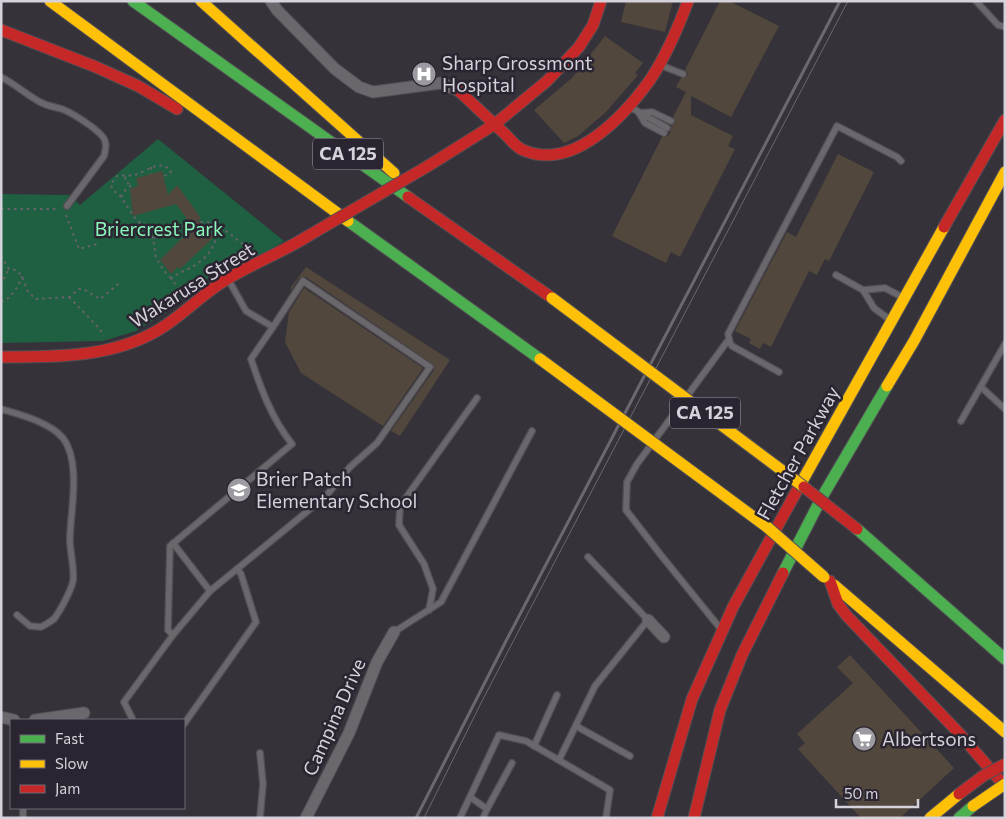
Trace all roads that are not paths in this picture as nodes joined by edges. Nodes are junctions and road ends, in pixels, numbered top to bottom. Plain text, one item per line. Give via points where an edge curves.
1 (133, 1) edge
2 (201, 1) edge
3 (271, 1) edge
4 (601, 1) edge
5 (688, 1) edge
6 (976, 1) edge
7 (52, 3) edge
8 (22, 26) dead end
9 (1005, 27) edge
10 (1, 31) edge
11 (658, 64) junction
12 (96, 67) junction
13 (683, 74) dead end
14 (1, 77) edge
15 (459, 91) joint
16 (628, 105) junction
17 (640, 113) junction
18 (1005, 120) edge
19 (670, 121) dead end
20 (495, 124) junction
21 (666, 131) dead end
22 (266, 161) junction
23 (901, 161) dead end
24 (1005, 172) edge
25 (67, 206) dead end
26 (459, 232) junction
27 (836, 274) dead end
28 (228, 279) junction
29 (863, 290) junction
30 (904, 298) junction
31 (891, 320) junction
32 (273, 327) junction
33 (729, 339) junction
34 (1005, 344) edge
35 (1, 357) edge
36 (779, 372) dead end
37 (981, 388) junction
38 (478, 398) dead end
39 (1, 409) edge
40 (1005, 409) edge
41 (961, 421) dead end
42 (532, 431) dead end
43 (173, 544) junction
44 (588, 557) dead end
45 (237, 569) junction
46 (827, 579) junction
47 (210, 591) junction
48 (430, 610) junction
49 (17, 616) dead end
50 (648, 620) junction
51 (722, 631) junction
52 (394, 632) joint
53 (173, 635) junction
54 (664, 637) dead end
55 (1004, 659) edge
56 (557, 695) dead end
57 (84, 713) dead end
58 (42, 719) edge
59 (132, 719) edge
60 (185, 723) edge
61 (576, 726) junction
62 (1005, 732) edge
63 (534, 746) junction
64 (260, 753) dead end
65 (630, 756) dead end
66 (559, 760) junction
67 (512, 763) dead end
68 (1005, 764) edge
69 (1005, 785) edge
70 (470, 797) junction
71 (487, 809) junction
72 (260, 818) edge
73 (306, 818) edge
74 (460, 818) edge
75 (482, 818) edge
76 (606, 818) edge
77 (657, 818) edge
78 (694, 818) edge
79 (930, 818) edge
80 (959, 818) edge

1 - 26 main road, CA 125
2 - 26 main road
3 - 15 street via 336,70 359,87 373,92 441,83
4 - 20 main road, Wakarusa Street via 593,25 574,53 547,81
5 - 11 main road
6 - 9 lane via 998,25
7 - 22 main road, CA 125
8 - 12 main road
10 - 12 main road
11 - 13 lane
11 - 16 main road
12 - 22 main road via 138,86
14 - 25 lane via 39,102 76,117 105,140 104,156
15 - 20 main road
16 - 17 lane
16 - 20 main road via 595,138 566,153 541,155 522,150
17 - 19 lane via 652,112
17 - 21 lane via 645,123
18 - 30 main road, Fletcher Parkway
20 - 28 main road, Wakarusa Street, bridge via 308,236
22 - 46 main road, CA 125, bridge via 767,527
23 - 33 lane via 837,126 728,334
24 - 78 main road via 914,342 822,497 742,655 720,710
26 - 55 main road, CA 125, bridge via 790,476 857,529
27 - 29 lane
28 - 32 lane via 246,311
28 - 35 main road, Wakarusa Street via 159,330 134,342 109,350 58,357
29 - 30 lane via 885,288
29 - 31 lane via 874,308
30 - 31 main road, Fletcher Parkway
31 - 51 main road, Fletcher Parkway
32 - 43 lane via 251,360 263,394 292,444
32 - 45 lane via 303,282 430,367 377,443 350,467 326,496
33 - 36 lane via 732,346
33 - 51 lane via 637,464 626,491 626,510
34 - 37 lane
37 - 40 lane
37 - 41 lane
38 - 48 lane via 400,506 399,525 424,564 432,589
39 - 49 lane via 47,426 62,437 68,447 73,472 70,536 73,581 53,620 41,627 30,626
42 - 48 lane via 441,602
43 - 47 lane
43 - 53 lane via 170,546 168,630
44 - 50 lane
45 - 47 lane
45 - 60 lane via 256,622
46 - 62 main road, CA 125
46 - 69 main road via 847,616
47 - 53 lane
48 - 52 lane
50 - 54 street
50 - 61 lane via 595,686
51 - 77 main road, Fletcher Parkway via 692,699
52 - 73 street, Campina Drive via 377,662 349,733
53 - 59 lane via 124,702
56 - 63 lane
57 - 58 street
61 - 65 lane
61 - 66 lane
63 - 66 lane
63 - 70 lane via 499,735
64 - 72 lane
66 - 76 lane via 610,790
67 - 71 lane
68 - 79 main road, bridge via 983,776
69 - 80 main road, bridge
70 - 71 lane
70 - 74 lane
71 - 75 lane

